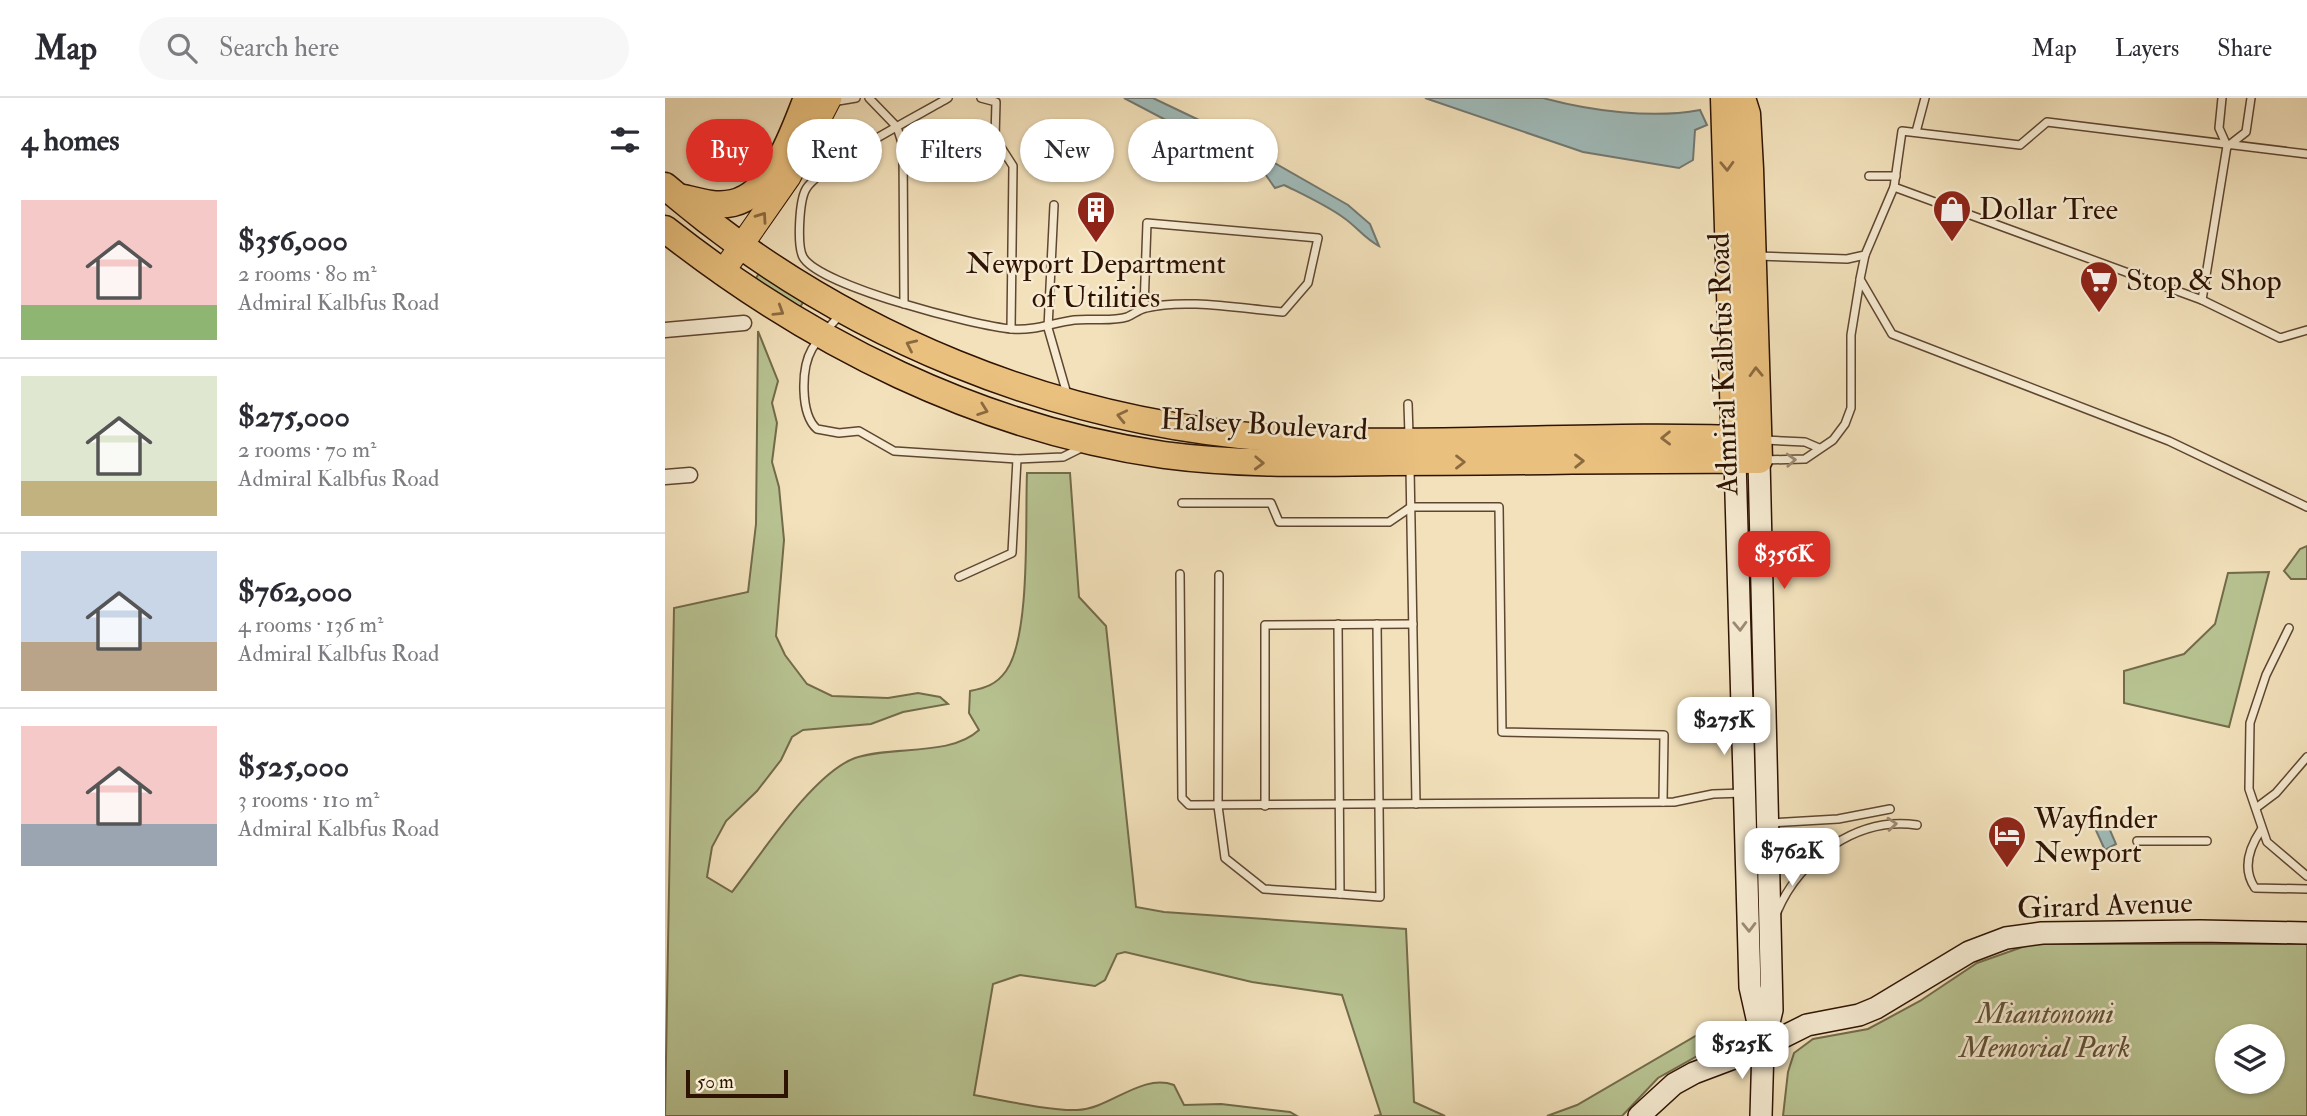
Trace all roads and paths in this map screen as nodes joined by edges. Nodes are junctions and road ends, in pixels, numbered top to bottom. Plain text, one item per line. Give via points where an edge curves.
1 (857, 98) edge
2 (869, 98) edge
3 (948, 98) edge
4 (981, 98) edge
5 (1724, 98) edge
6 (1925, 98) edge
7 (2222, 98) edge
8 (2251, 98) edge
9 (822, 100) edge
10 (1746, 103) edge
11 (911, 119) edge
12 (896, 126) edge
13 (896, 128) edge
14 (1916, 132) junction
15 (2227, 146) junction
16 (2307, 154) edge
17 (1869, 176) dead end
18 (1896, 176) junction
19 (903, 182) edge
20 (1894, 187) junction
21 (672, 191) edge
22 (1054, 205) dead end
23 (665, 229) edge
24 (741, 247) junction
25 (1865, 255) junction
26 (1753, 256) junction
27 (722, 273) junction
28 (1860, 279) junction
29 (2202, 300) junction
30 (904, 304) junction
31 (1145, 308) junction
32 (844, 311) junction
33 (744, 323) dead end
34 (1048, 328) junction
35 (1011, 329) junction
36 (665, 330) edge
37 (2307, 330) edge
38 (822, 336) junction
39 (1069, 402) junction
40 (1408, 404) dead end
41 (1093, 442) junction
42 (1819, 448) junction
43 (1747, 450) junction
44 (1410, 451) junction
45 (1017, 459) junction
46 (690, 475) dead end
47 (665, 477) edge
48 (1182, 503) dead end
49 (1411, 507) junction
50 (2307, 507) edge
51 (1179, 574) dead end
52 (1219, 575) dead end
53 (959, 577) dead end
54 (1338, 624) junction
55 (1377, 624) junction
56 (1413, 624) junction
57 (2289, 628) dead end
58 (2307, 757) edge
59 (1769, 792) junction
60 (1746, 793) junction
61 (1663, 802) junction
62 (1416, 804) junction
63 (1339, 805) junction
64 (1379, 805) junction
65 (1218, 806) junction
66 (1265, 806) junction
67 (2256, 808) junction
68 (1891, 809) dead end
69 (1770, 823) junction
70 (1917, 824) dead end
71 (2261, 830) junction
72 (2137, 841) dead end
73 (2207, 841) dead end
74 (2307, 875) edge
75 (2307, 888) edge
76 (1340, 894) junction
77 (1772, 926) junction
78 (2307, 933) edge
79 (1763, 1047) junction
80 (1639, 1116) edge
81 (1761, 1116) edge

1 - 2 lane
1 - 9 lane
2 - 12 lane
3 - 11 lane
4 - 35 lane via 996,102 995,138 1013,166
5 -> 43 highway, Admiral Kalbfus Road
6 - 14 lane
7 - 15 lane via 2219,128
8 - 15 lane via 2246,132
9 - 21 highway via 751,195 725,204
24 -> 9 main road via 789,177
10 - 26 highway, Admiral Kalbfus Road
13 - 30 lane via 806,189 800,226 802,256 809,264 826,276
14 - 15 lane via 2020,145 2047,122
14 - 18 lane via 1902,131
15 - 16 lane
15 - 29 lane
17 - 18 lane
18 - 20 lane
19 - 30 lane
20 - 25 lane
20 - 29 lane
21 - 24 highway, Halsey Boulevard
22 - 34 lane
23 - 27 highway, Halsey Boulevard
24 - 27 main road
24 - 32 highway, Halsey Boulevard
25 - 26 lane via 1847,259
25 - 28 lane
43 -> 26 highway, Admiral Kalbfus Road
27 -> 38 highway, Halsey Boulevard
28 - 42 lane via 1850,349 1851,408 1839,434
28 - 50 lane via 1892,334 2169,441
29 - 37 lane via 2280,338
30 - 35 lane
31 - 31 lane via 1147,223 1318,237 1308,283 1283,312 1174,304
31 - 34 lane via 1126,317 1075,320
32 - 38 lane
39 -> 32 highway, Halsey Boulevard via 951,362
33 - 36 street
34 - 35 lane
34 - 39 lane
38 -> 41 highway, Halsey Boulevard via 951,398
38 - 45 lane via 806,365 806,412 817,429 859,431 894,451
44 -> 39 highway, Halsey Boulevard via 1239,435 1141,420
40 - 44 lane
41 -> 44 highway, Halsey Boulevard via 1216,460
41 - 45 lane via 1063,457
42 - 43 lane via 1805,442
43 -> 42 lane via 1805,459
43 - 44 highway, Halsey Boulevard
43 - 59 main road, Admiral Kalbfus Road
43 -> 60 main road, Admiral Kalbfus Road
44 - 49 lane
45 - 53 lane via 1012,553
46 - 47 street
48 - 49 lane via 1271,503 1279,522 1389,522
49 - 56 lane
49 - 61 lane via 1499,508 1502,732 1664,734
51 - 65 lane via 1182,798 1189,805
52 - 65 lane
54 - 55 lane
54 - 63 lane
54 - 66 lane via 1265,625
55 - 56 lane
55 - 64 lane
56 - 62 lane
57 - 67 lane via 2250,723 2249,789
58 - 67 lane via 2276,793
59 - 60 lane
59 - 69 main road, Admiral Kalbfus Road
60 - 61 lane
60 -> 79 main road, Admiral Kalbfus Road via 1750,987
61 - 62 lane
62 - 64 lane
63 - 64 lane
63 - 66 lane
63 - 76 lane
64 - 76 lane via 1380,897
65 - 66 lane
65 - 76 lane via 1225,858 1265,889
67 - 71 lane
68 - 69 lane via 1838,819
69 - 77 main road, Admiral Kalbfus Road
77 -> 70 lane via 1785,895 1823,852 1881,824
71 - 74 lane via 2267,842
71 - 75 lane via 2247,860 2255,888
72 - 73 lane
77 - 79 main road, Admiral Kalbfus Road via 1772,1010
78 - 79 main road, Girard Avenue via 2042,933 2006,938 1969,952 1876,1008 1807,1025
79 - 80 main road, Girard Avenue via 1674,1084
79 - 81 main road, Admiral Kalbfus Road

